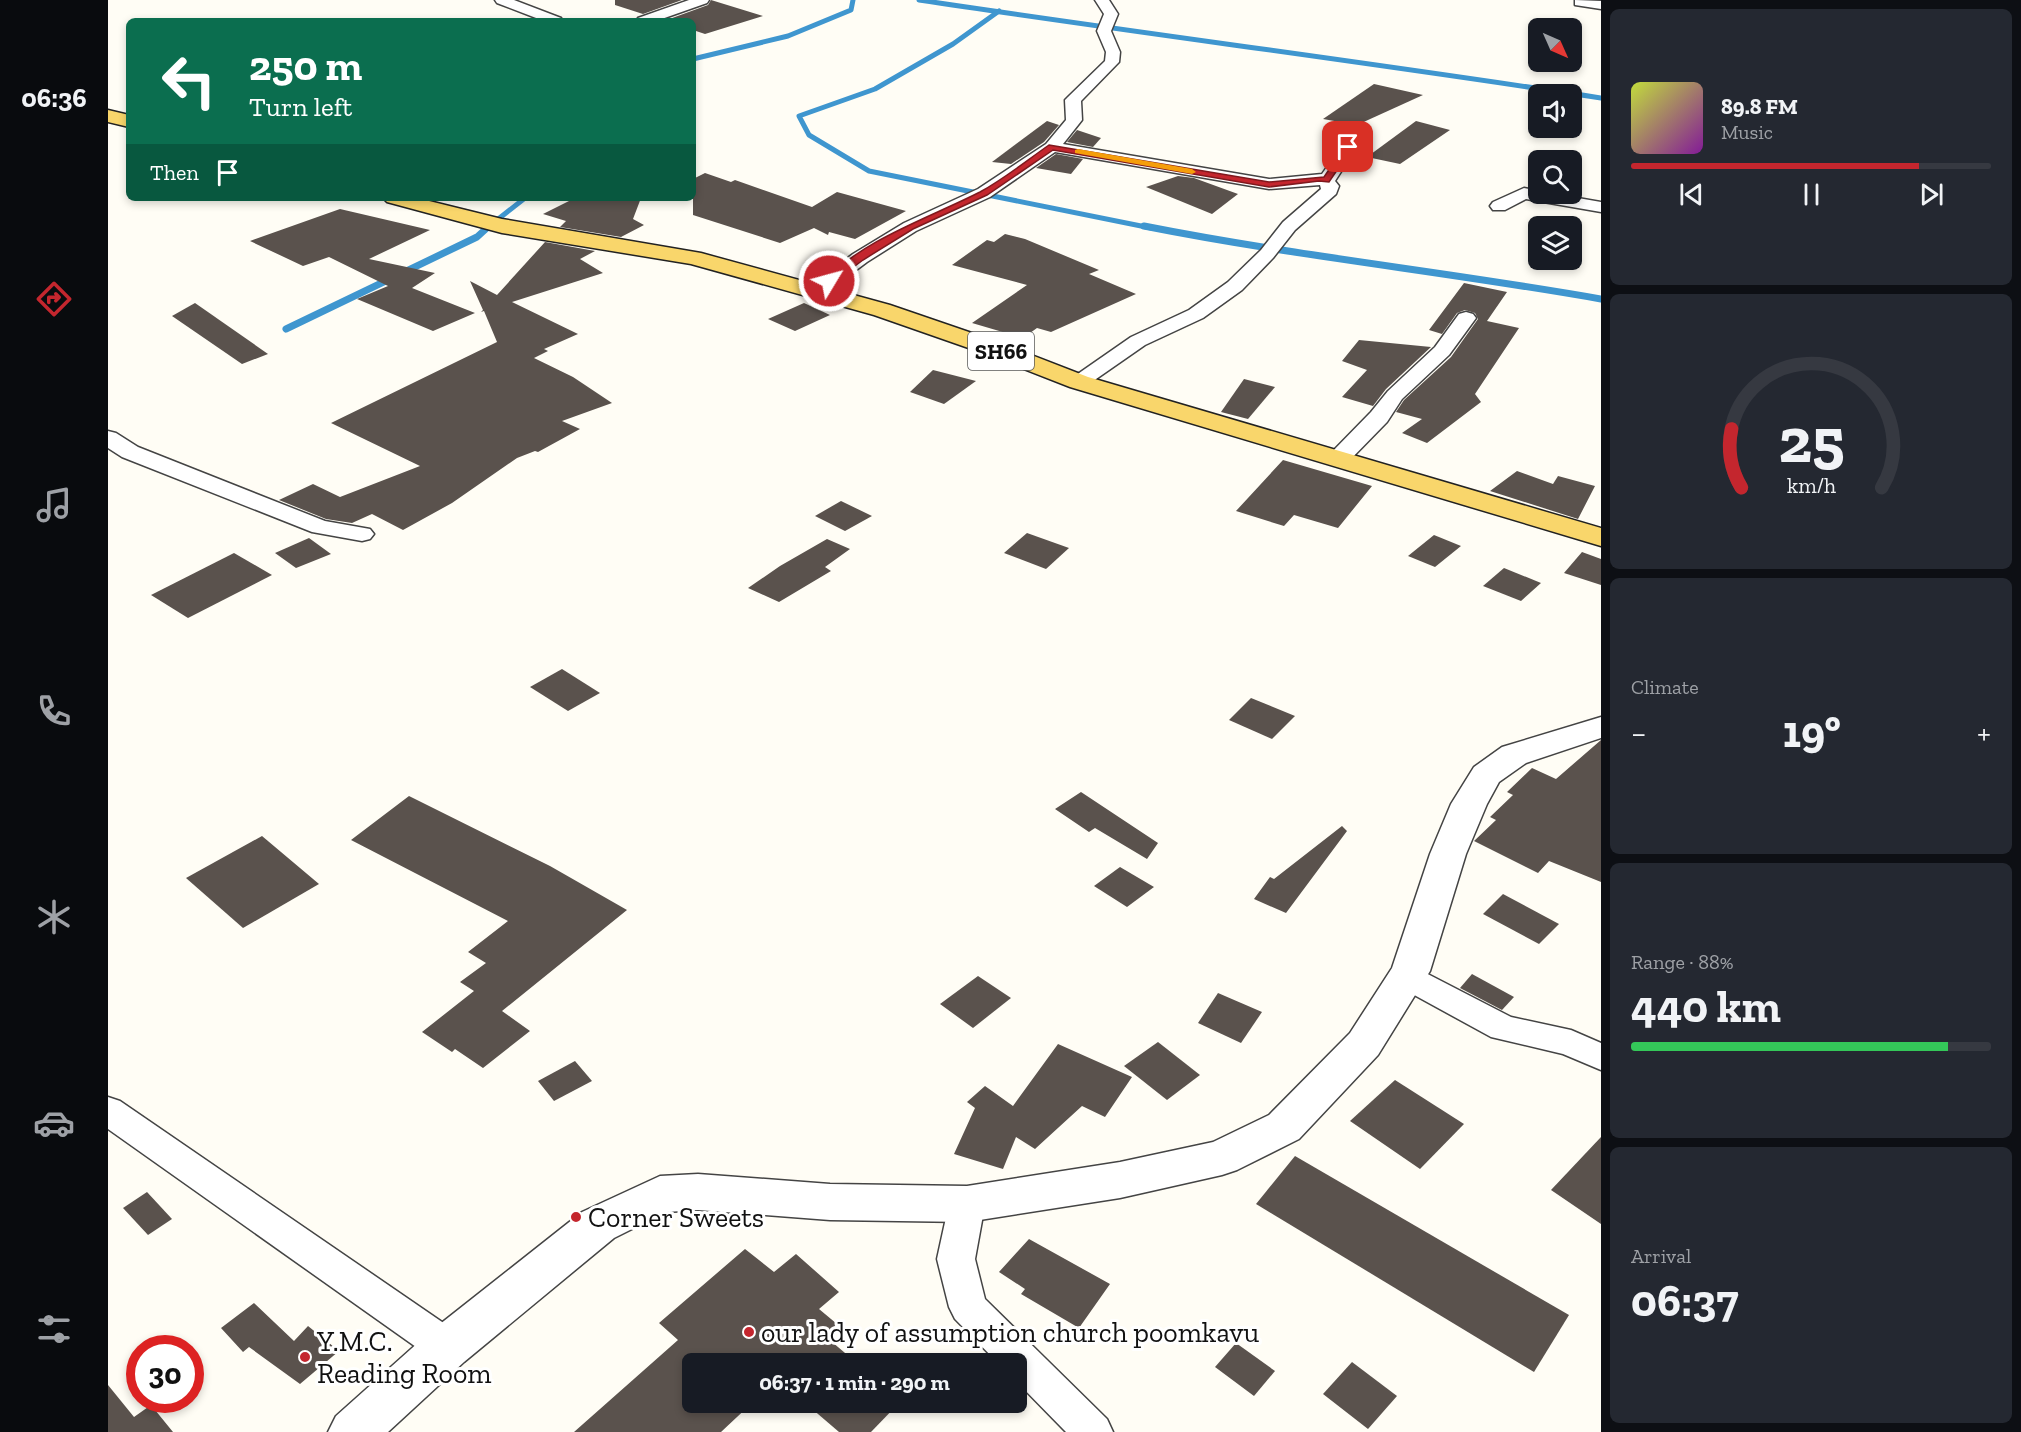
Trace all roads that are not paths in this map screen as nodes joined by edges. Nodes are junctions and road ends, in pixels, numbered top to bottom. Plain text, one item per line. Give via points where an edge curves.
1 (502, 0) edge
2 (702, 0) edge
3 (1102, 0) edge
4 (1584, 0) edge
5 (1601, 5) edge
6 (548, 18) edge
7 (651, 18) edge
8 (108, 116) edge
9 (126, 121) edge
10 (1052, 147) junction
11 (1348, 147) dead end
12 (1326, 181) junction
13 (404, 201) edge
14 (1499, 206) dead end
15 (1601, 207) edge
16 (813, 292) junction
17 (1466, 318) dead end
18 (1078, 382) junction
19 (108, 438) edge
20 (1338, 459) junction
21 (362, 534) dead end
22 (1601, 537) edge
23 (1601, 727) edge
24 (1407, 977) junction
25 (1601, 1057) edge
26 (108, 1111) edge
27 (967, 1204) junction
28 (447, 1347) junction
29 (353, 1432) edge
30 (1093, 1432) edge

1 - 6 street
2 - 7 street
3 - 10 street via 1111,14 1104,31 1113,52 1112,62 1072,100 1074,120
4 - 5 street via 1580,2
8 - 9 main road
10 - 12 street via 1269,184
10 - 16 street via 984,193 910,227
11 - 12 street
12 - 18 street via 1330,190 1289,226 1235,286 1196,314 1138,341
13 - 16 main road, SH66 via 502,226 693,258
14 - 15 street via 1524,193
16 - 18 main road, SH66 via 882,310
17 - 20 street via 1442,351 1395,395 1380,417
18 - 20 main road, SH66
19 - 21 street via 130,452 320,527
20 - 22 main road, SH66
23 - 24 street via 1514,755 1486,775 1448,854
24 - 25 street via 1503,1028 1571,1043
24 - 27 street via 1364,1044 1284,1127 1222,1158 1120,1180
26 - 28 street
27 - 28 street via 830,1202 698,1192 660,1194 598,1225
27 - 30 street via 956,1258 968,1307
28 - 29 street

